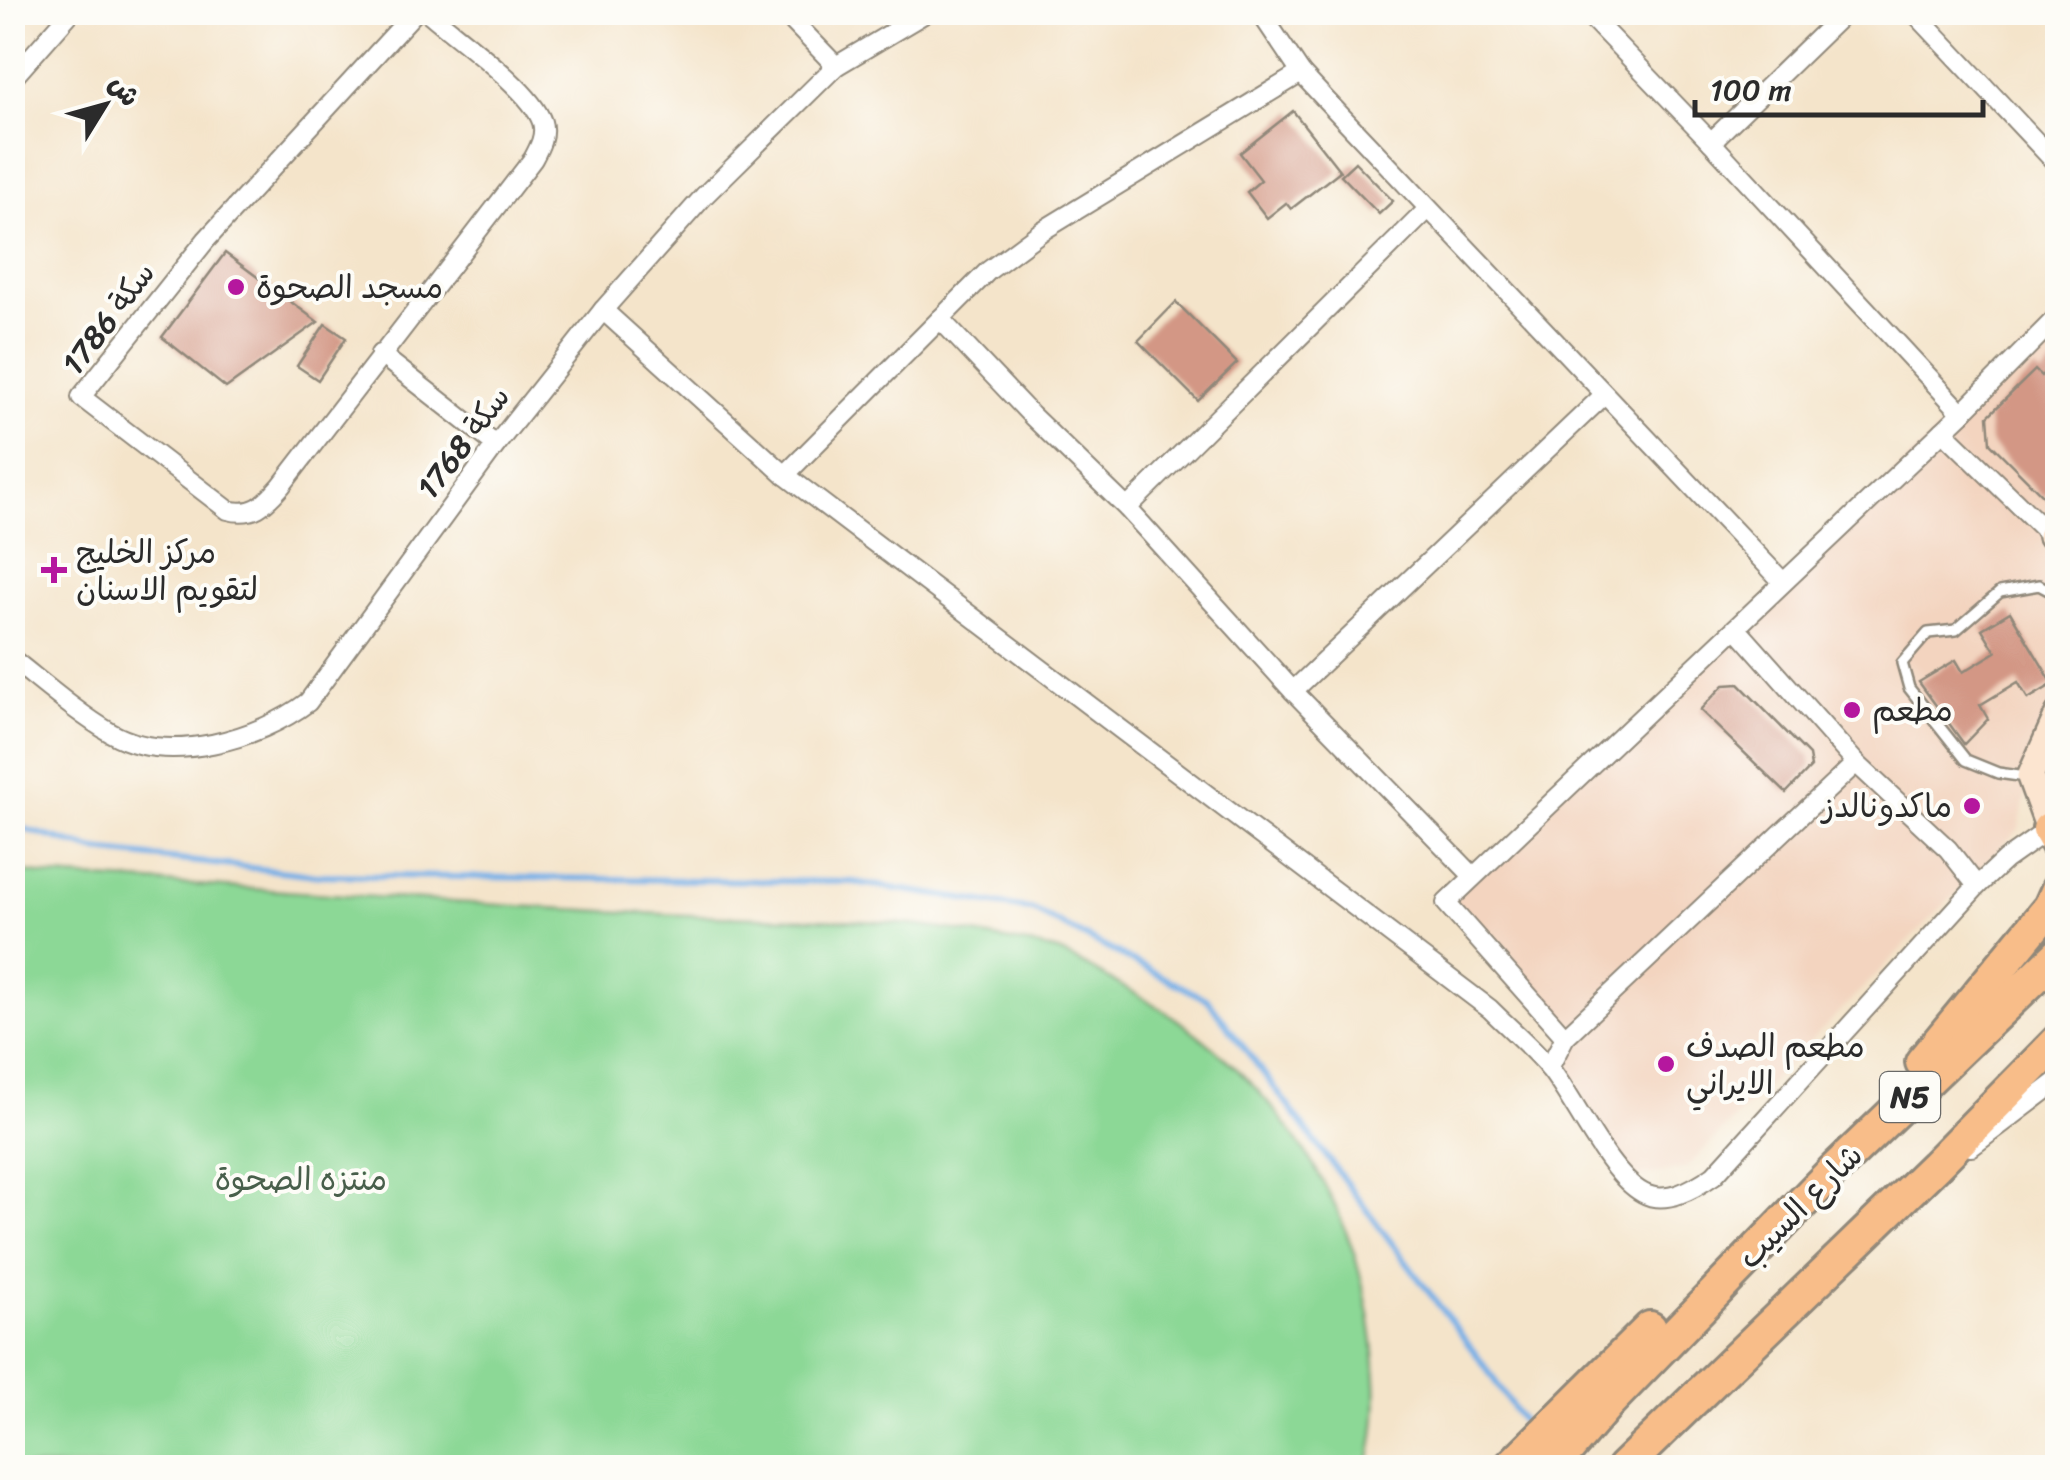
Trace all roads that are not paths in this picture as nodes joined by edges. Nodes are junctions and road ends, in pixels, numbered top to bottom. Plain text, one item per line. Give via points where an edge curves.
1 (71, 12) edge
2 (415, 12) edge
3 (428, 12) edge
4 (784, 12) edge
5 (927, 12) edge
6 (1260, 12) edge
7 (1586, 12) edge
8 (1845, 12) edge
9 (1914, 12) edge
10 (836, 66) junction
11 (1302, 73) junction
12 (12, 79) edge
13 (1711, 142) junction
14 (2058, 165) edge
15 (1427, 210) junction
16 (603, 310) junction
17 (2058, 316) edge
18 (940, 319) junction
19 (380, 354) junction
20 (1604, 395) junction
21 (1962, 413) junction
22 (1943, 431) junction
23 (496, 445) junction
24 (786, 475) junction
25 (1127, 508) junction
26 (2055, 536) edge
27 (1782, 580) junction
28 (2058, 595) edge
29 (1736, 628) junction
30 (12, 659) edge
31 (1293, 691) junction
32 (2058, 714) edge
33 (1856, 762) junction
34 (2030, 777) junction
35 (2053, 837) edge
36 (1473, 876) junction
37 (1977, 886) junction
38 (2058, 889) edge
39 (2058, 955) edge
40 (1565, 1038) junction
41 (2058, 1041) edge
42 (1550, 1068) junction
43 (2058, 1081) edge
44 (1936, 1166) junction
45 (1834, 1169) junction
46 (1764, 1241) junction
47 (1769, 1328) junction
48 (1510, 1468) edge
49 (1552, 1468) edge
50 (1623, 1468) edge
51 (1655, 1468) edge

1 - 12 street
2 - 19 street, سكة 1786 via 206,240 81,397 228,510 255,511
3 - 19 street, سكة 1786 via 524,96 543,132 532,159
4 - 10 street
5 - 10 street, سكة 1768
6 - 11 street
7 - 13 street
8 - 13 street
9 - 14 street
10 - 16 street, سكة 1768 via 704,196
11 - 15 street
11 - 18 street via 1042,231
13 - 21 street
15 - 20 street
15 - 25 street
16 - 23 street, سكة 1768
16 - 24 street
17 - 21 street
18 - 24 street
18 - 25 street
19 - 23 street
20 - 27 street
20 - 31 street
21 - 22 street
22 - 26 street
22 - 27 street
23 - 30 street, سكة 1768 via 308,702 261,730 218,743 138,744 112,734
24 - 42 street via 1475,997
25 - 31 street
27 - 29 street
28 - 34 lane via 2039,584 2000,592 1956,630 1928,633 1902,663 1909,688 1966,760
29 - 33 street
29 - 36 street
31 - 36 street
32 - 34 street
33 - 37 street via 1948,848
33 - 40 street
34 - 35 street
35 - 37 street via 2005,860
36 - 40 street via 1446,902
37 - 42 street via 1714,1175 1691,1190 1646,1195 1624,1178
38 - 45 highway
39 - 45 highway, شارع السيب / N5
40 - 42 street
41 - 44 highway, شارع السيب / N5
43 - 44 street
44 - 47 highway, شارع السيب / N5
45 - 46 highway, شارع السيب / N5
46 - 48 highway, N5 via 1686,1292
46 - 49 highway, شارع السيب / N5
47 - 50 highway, شارع السيب / N5
47 - 51 highway, N5

